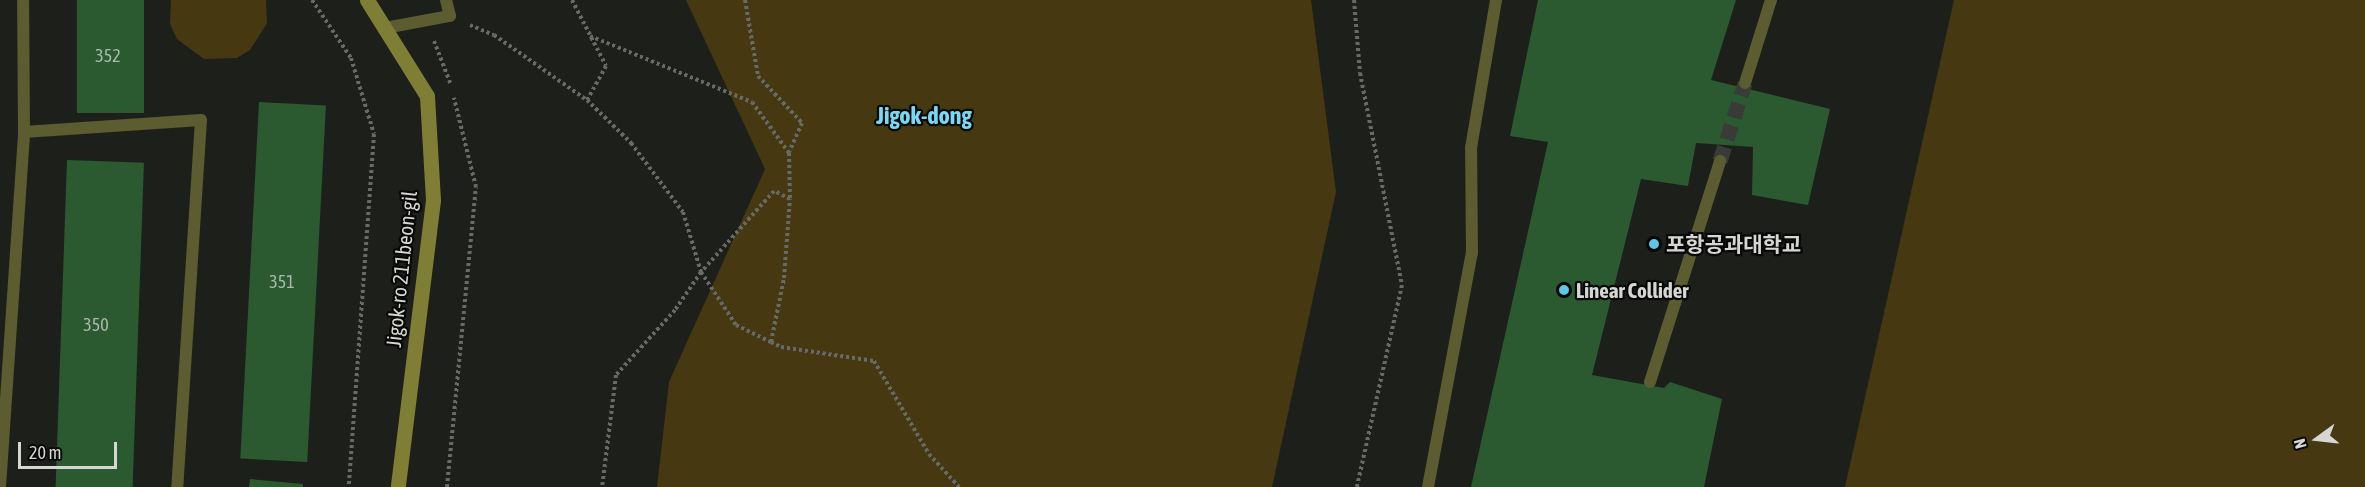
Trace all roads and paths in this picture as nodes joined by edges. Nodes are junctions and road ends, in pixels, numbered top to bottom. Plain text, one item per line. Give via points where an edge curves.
1 (23, 0) edge
2 (312, 0) edge
3 (367, 0) edge
4 (446, 0) edge
5 (572, 0) edge
6 (745, 0) edge
7 (1354, 0) edge
8 (1496, 0) edge
9 (1771, 0) edge
10 (450, 16) junction
11 (424, 21) junction
12 (385, 28) junction
13 (590, 36) junction
14 (1745, 83) tunnel mouth
15 (587, 100) junction
16 (24, 132) junction
17 (789, 153) junction
18 (1720, 161) tunnel mouth
19 (790, 200) junction
20 (701, 272) junction
21 (771, 342) junction
22 (1650, 382) dead end
23 (0, 487) edge
24 (177, 487) edge
25 (349, 487) edge
26 (398, 487) edge
27 (447, 487) edge
28 (602, 487) edge
29 (960, 487) edge
30 (1357, 487) edge
31 (1428, 487) edge

1 - 16 lane
2 - 25 path via 351,58 374,134
3 - 12 main road, Jigok-ro 211beon-gil
4 - 10 lane
5 - 13 path
6 - 17 path via 758,76 802,123
7 - 30 path via 1360,73 1402,285
8 - 31 lane via 1471,148 1472,253
9 - 14 lane
10 - 11 lane
10 - 15 path via 494,35
11 - 12 lane
11 - 27 path via 446,65 476,187
12 - 26 main road, Jigok-ro 211beon-gil via 427,96 433,200
13 - 15 path via 606,66
13 - 17 path via 752,102
15 - 20 path via 631,143 683,212
16 - 23 lane
16 - 24 lane via 201,120
17 - 19 path
18 - 22 lane
19 - 20 path via 774,191
19 - 21 path via 783,278
20 - 21 path via 736,325
20 - 28 path via 675,310 616,375
21 - 29 path via 874,361 929,454

